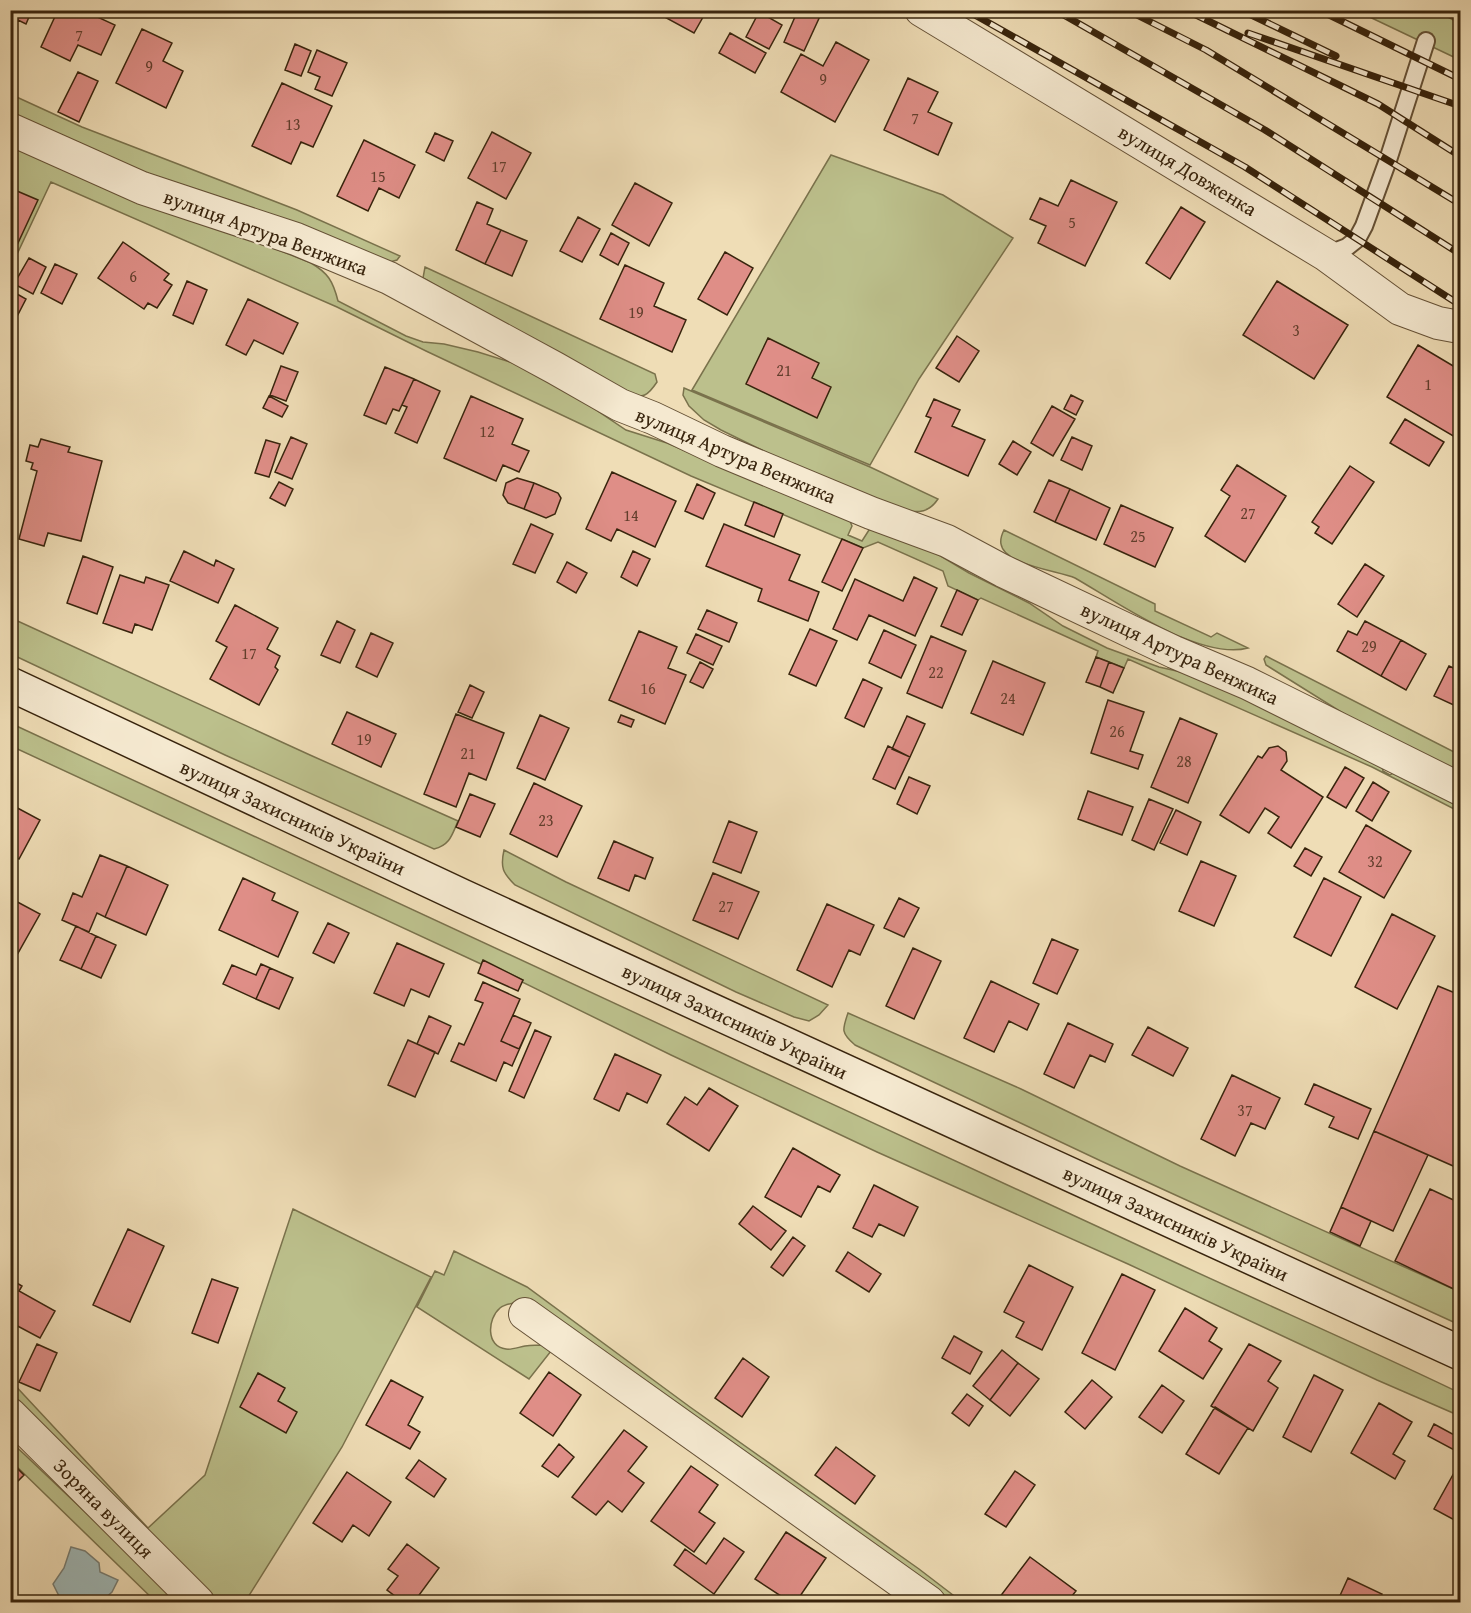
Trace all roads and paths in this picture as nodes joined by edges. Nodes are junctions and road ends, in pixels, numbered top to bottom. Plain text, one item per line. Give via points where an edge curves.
1 (921, 10) edge
2 (1426, 41) dead end
3 (10, 129) edge
4 (1326, 255) junction
5 (1454, 326) dead end
6 (10, 684) edge
7 (1461, 789) edge
8 (525, 1314) dead end
9 (1461, 1353) edge
10 (10, 1414) edge
11 (198, 1602) edge
12 (929, 1602) edge

1 - 4 street, вулиця Довженка
2 - 4 lane via 1364,226 1347,247
3 - 7 street, вулиця Артура Венжика via 142,188 296,239 389,278 620,405 722,451 947,542 1174,652 1247,682
4 - 5 street, вулиця Довженка via 1400,309
6 - 9 street, вулиця Захисників України via 473,901
8 - 12 street
10 - 11 street, Зоряна вулиця

